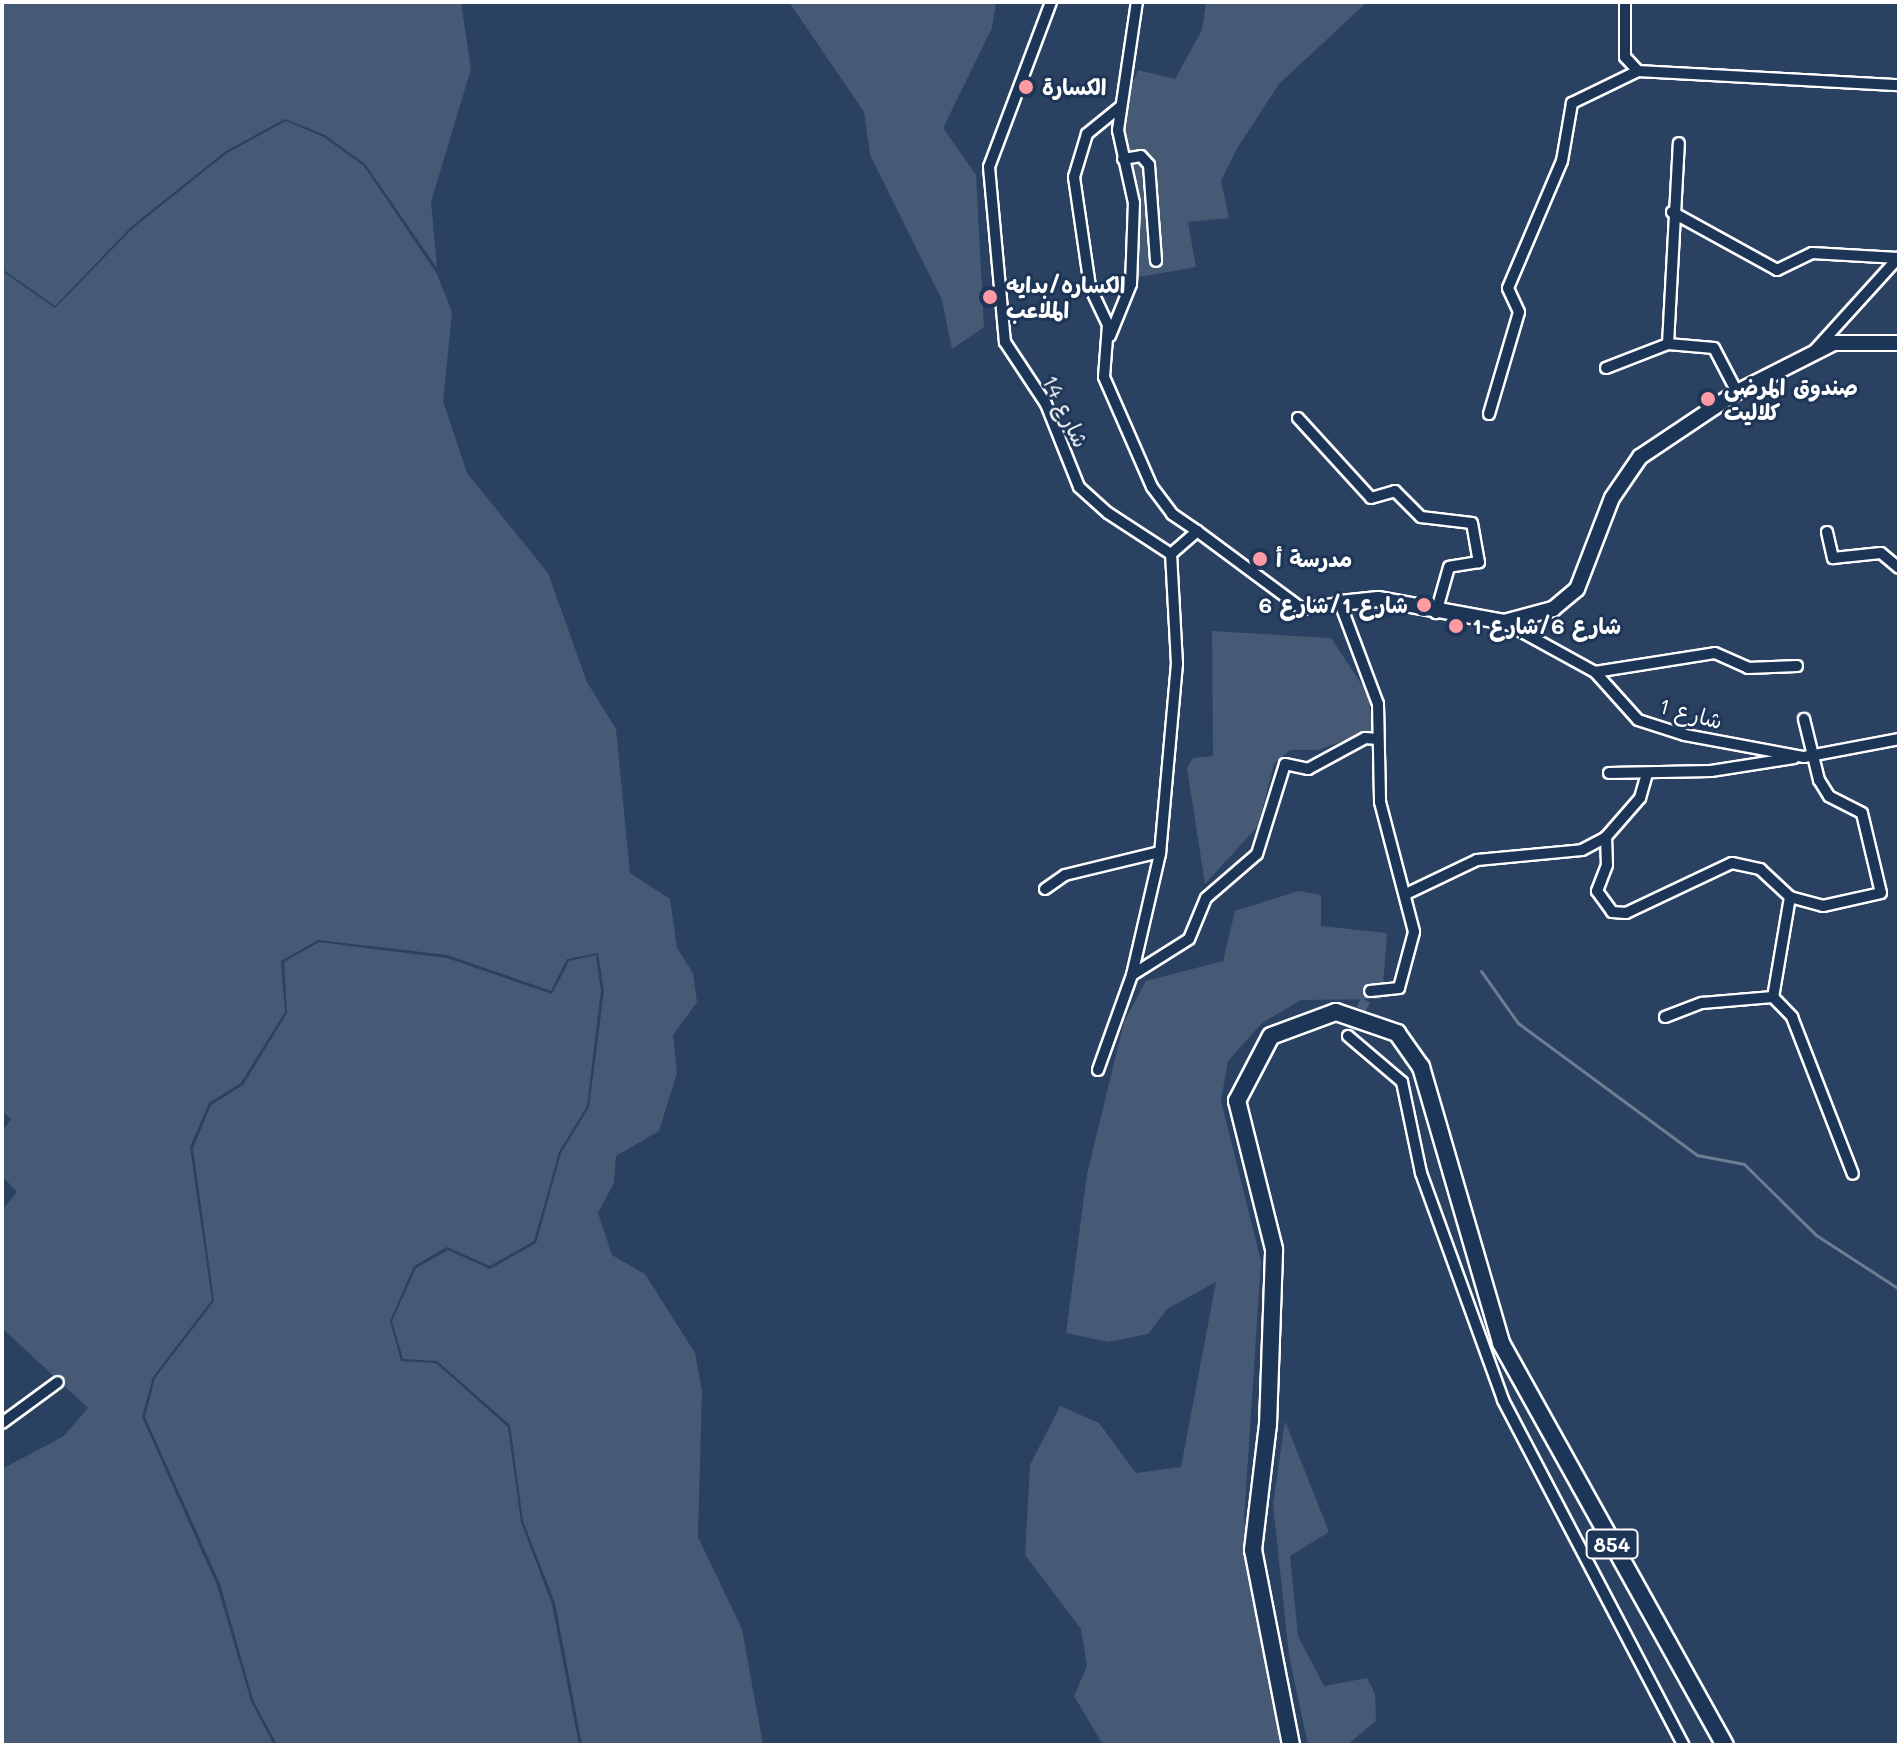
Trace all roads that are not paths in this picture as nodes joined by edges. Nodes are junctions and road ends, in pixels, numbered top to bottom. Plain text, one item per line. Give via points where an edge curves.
1 (1051, 2) edge
2 (1137, 2) edge
3 (1625, 2) edge
4 (1638, 71) junction
5 (1899, 85) edge
6 (1120, 107) junction
7 (1679, 143) dead end
8 (1123, 159) junction
9 (1672, 212) junction
10 (1898, 258) edge
11 (1156, 261) dead end
12 (1894, 274) edge
13 (1108, 341) junction
14 (1899, 343) edge
15 (1668, 344) junction
16 (1812, 354) junction
17 (1606, 368) dead end
18 (1737, 392) junction
19 (1489, 414) dead end
20 (1298, 418) dead end
21 (1197, 531) junction
22 (1827, 532) dead end
23 (1171, 554) junction
24 (1899, 568) edge
25 (1340, 603) junction
26 (1436, 613) junction
27 (1504, 622) junction
28 (1797, 666) dead end
29 (1595, 672) junction
30 (1804, 719) dead end
31 (1378, 739) junction
32 (1899, 739) edge
33 (1809, 756) junction
34 (1609, 773) dead end
35 (1647, 773) junction
36 (1606, 837) junction
37 (1160, 852) junction
38 (1045, 889) dead end
39 (1408, 893) junction
40 (1790, 897) junction
41 (1132, 975) junction
42 (1370, 991) tunnel mouth
43 (1773, 997) junction
44 (1665, 1017) dead end
45 (1348, 1036) dead end
46 (1098, 1070) dead end
47 (1853, 1174) dead end
48 (58, 1382) dead end
49 (2, 1423) edge
50 (1291, 1745) edge
51 (1683, 1745) edge
52 (1725, 1745) edge

1 - 23 street, شارع 14 via 989,167 1005,342 1046,404 1079,487
2 - 6 street
3 - 4 street via 1625,57
4 - 5 street
4 - 19 street via 1572,103 1562,161 1508,288 1519,312
6 - 8 street
6 - 13 street via 1087,134 1074,177 1090,287
7 - 9 street
8 - 11 street via 1141,156 1149,165
8 - 13 street via 1134,203 1131,284
9 - 10 street via 1777,270 1812,253
9 - 15 street
10 - 12 street
12 - 16 street via 1839,317
13 - 21 street via 1104,377 1140,462 1172,514
14 - 16 street via 1834,343
15 - 17 street
15 - 18 street via 1714,348
16 - 18 street
18 - 27 street via 1640,457 1612,498 1577,589 1553,609
20 - 26 street via 1371,498 1395,491 1421,517 1472,523 1479,562 1449,567
21 - 23 street
21 - 25 street via 1302,609
22 - 24 street via 1833,558 1881,553
23 - 37 street via 1177,664
25 - 26 street via 1378,599
25 - 31 street via 1378,704
26 - 27 street
27 - 29 street, شارع 1
28 - 29 street via 1748,668 1715,653
29 - 33 street, شارع 1 via 1638,720
30 - 33 street
31 - 39 street via 1380,802
31 - 41 street via 1365,738 1308,769 1285,764 1257,854 1206,898 1189,939
32 - 33 street, شارع 1
33 - 35 street
33 - 40 street via 1829,796 1862,813 1881,893 1823,906
34 - 35 street
35 - 36 street via 1640,798
36 - 39 street via 1550,857 1477,860
36 - 40 street via 1597,891 1612,912 1626,913 1732,863 1760,869
37 - 38 street via 1065,875
37 - 41 street
39 - 42 street via 1414,932 1399,988
40 - 43 street
41 - 46 street
43 - 44 street via 1702,1003
43 - 47 street via 1792,1017
45 - 51 street via 1402,1082 1421,1173 1503,1400
48 - 49 street
50 - 52 main road, 854 via 1253,1550 1268,1425 1274,1249 1237,1101 1271,1036 1336,1012 1397,1033 1421,1067 1501,1343

